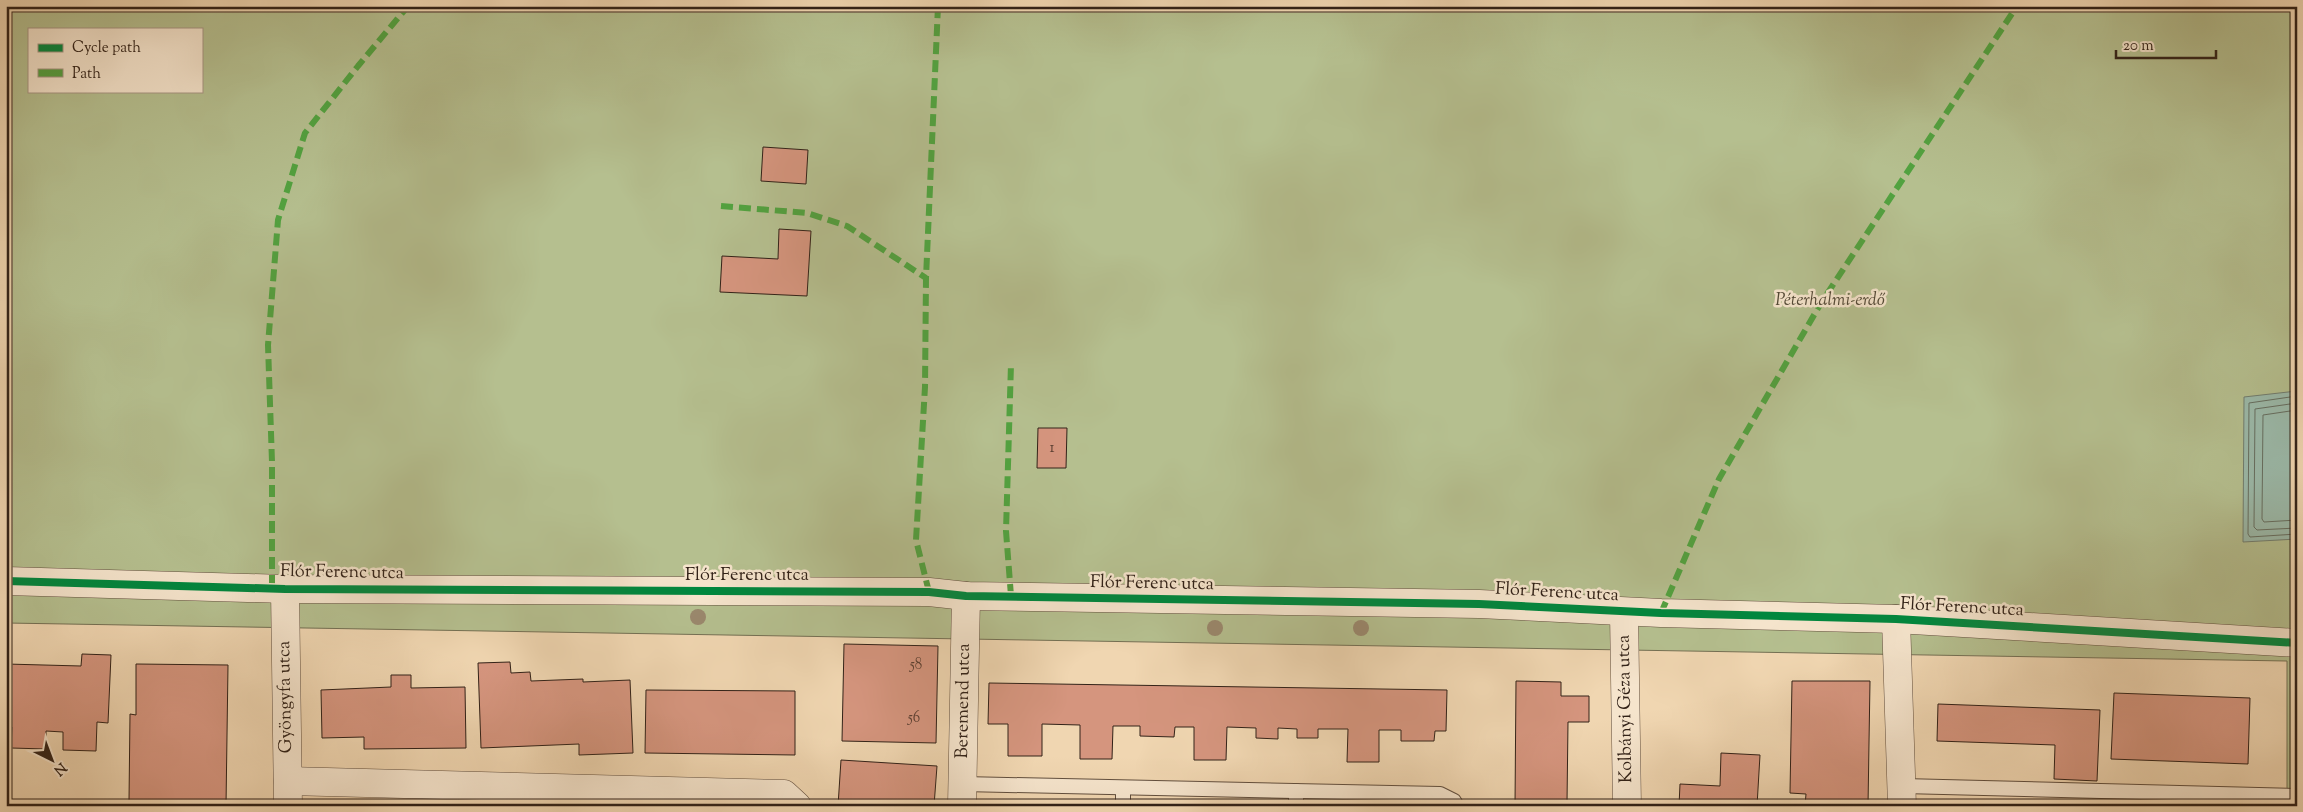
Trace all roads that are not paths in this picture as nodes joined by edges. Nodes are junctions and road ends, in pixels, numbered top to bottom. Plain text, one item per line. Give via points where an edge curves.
1 (6, 581) edge
2 (285, 589) junction
3 (966, 596) junction
4 (1624, 612) junction
5 (1896, 618) junction
6 (2297, 643) edge
7 (1123, 788) junction
8 (1296, 791) junction
9 (288, 793) edge
10 (962, 795) edge
11 (1902, 796) edge
12 (2297, 796) edge
13 (797, 806) edge
14 (1123, 806) edge
15 (1296, 806) edge
16 (1456, 806) edge
17 (1626, 806) edge

1 - 2 street, Flór Ferenc utca
2 - 3 street, Flór Ferenc utca via 929,592
2 - 9 street, Gyöngyfa utca
3 - 4 street, Flór Ferenc utca via 1469,604
3 - 10 street, Beremend utca
4 - 5 street, Flór Ferenc utca
4 - 17 street, Kolbányi Géza utca
5 - 6 street, Flór Ferenc utca
5 - 11 street
7 - 8 lane
7 - 10 lane
7 - 14 lane
8 - 15 lane
8 - 16 lane via 1440,794 1454,801
9 - 13 street via 784,794
11 - 12 lane

